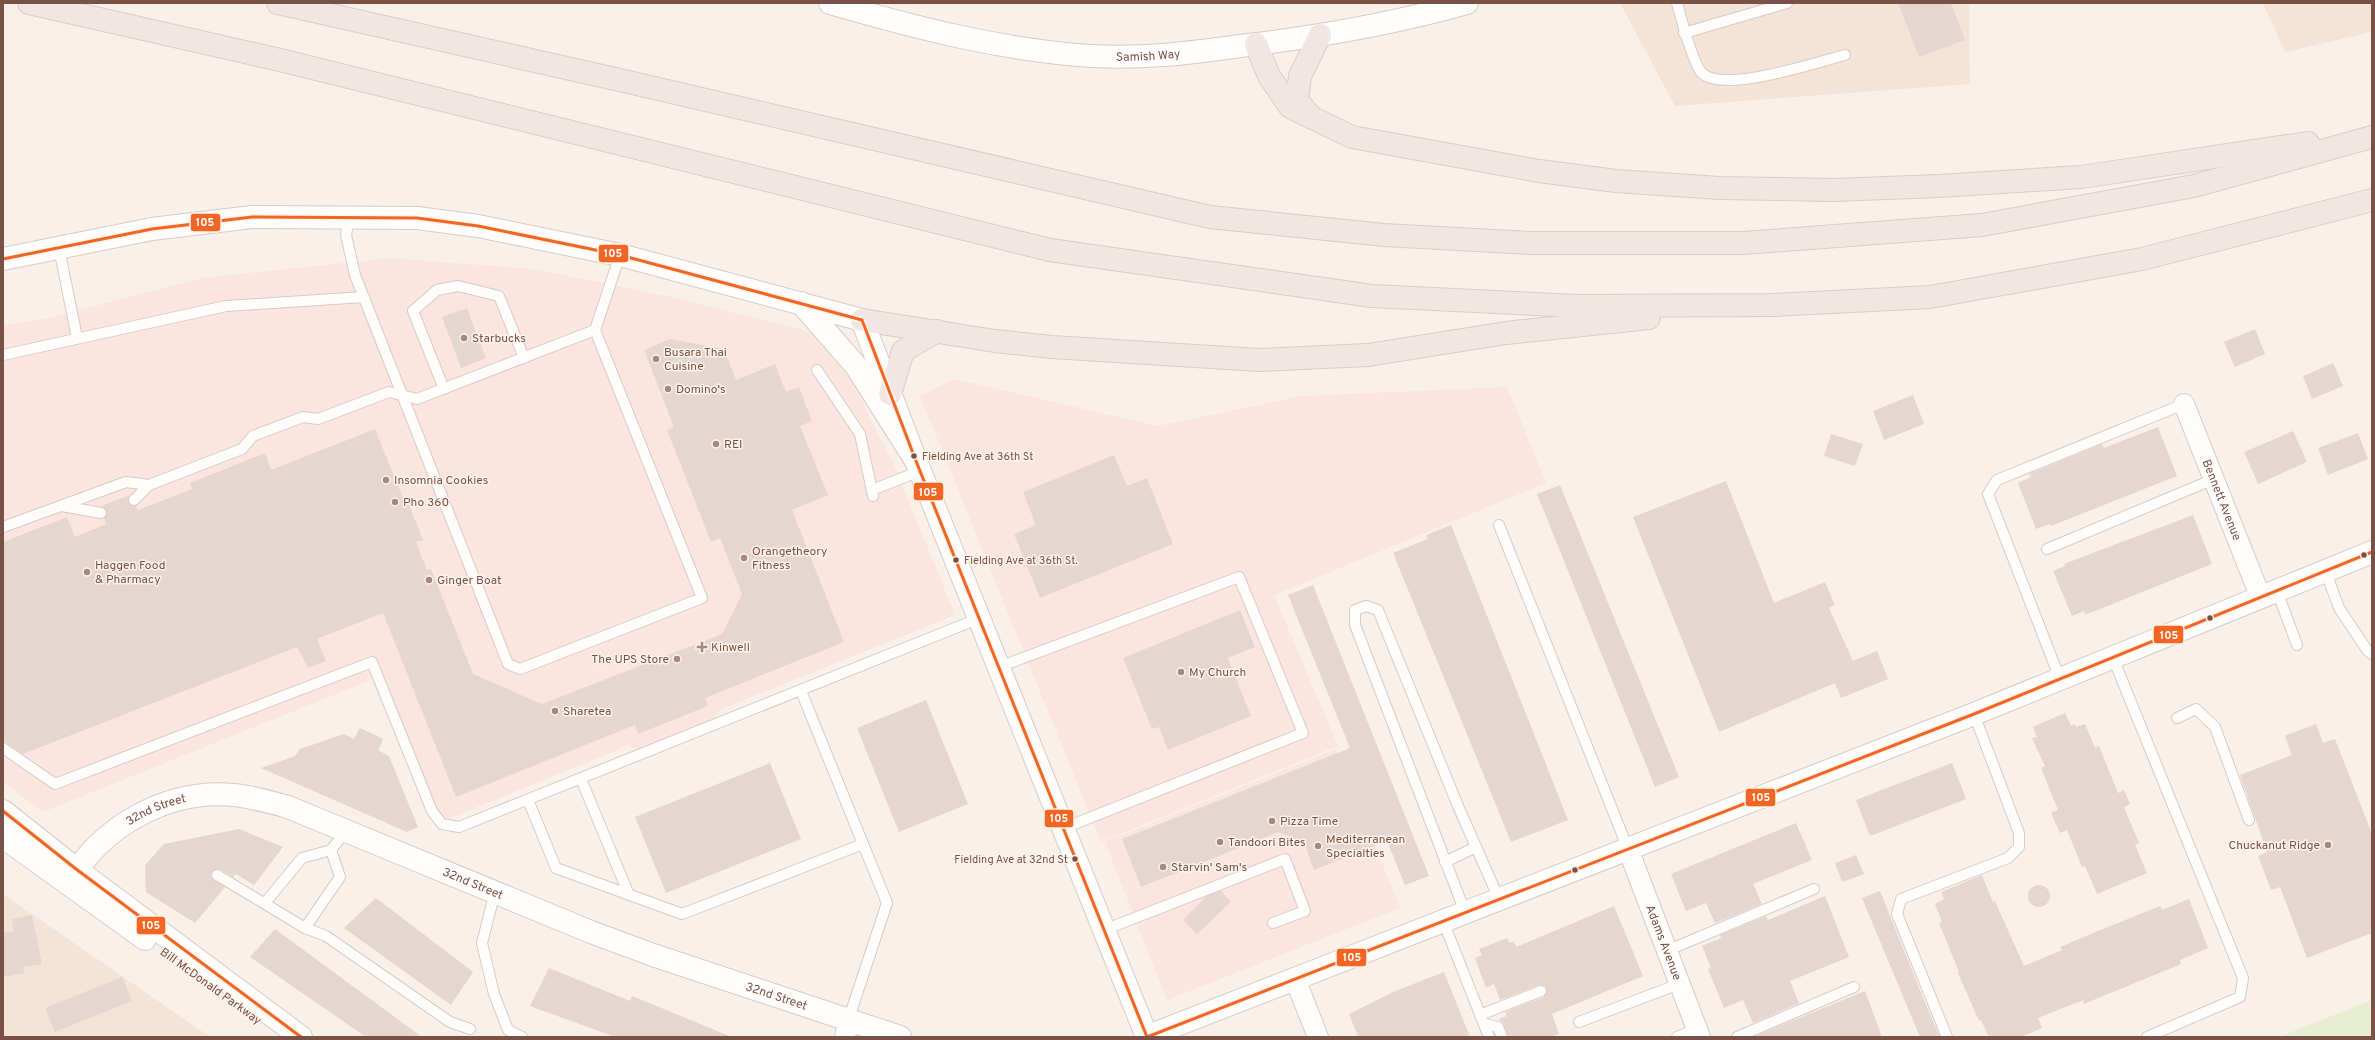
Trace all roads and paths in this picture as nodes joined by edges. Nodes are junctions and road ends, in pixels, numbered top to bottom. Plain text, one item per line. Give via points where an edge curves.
1 (29, 3) edge
2 (278, 3) edge
3 (830, 3) edge
4 (1467, 3) edge
5 (1677, 3) edge
6 (1787, 3) edge
7 (1684, 33) junction
8 (1320, 35) junction
9 (1256, 44) junction
10 (1845, 55) dead end
11 (1310, 117) junction
12 (2372, 133) edge
13 (2372, 137) edge
14 (2372, 200) edge
15 (349, 217) junction
16 (59, 248) junction
17 (620, 255) junction
18 (3, 259) edge
19 (364, 296) junction
20 (801, 303) junction
21 (1775, 305) junction
22 (862, 320) junction
23 (595, 330) junction
24 (937, 332) junction
25 (78, 338) junction
26 (3, 355) edge
27 (524, 358) junction
28 (817, 370) dead end
29 (444, 389) junction
30 (890, 394) junction
31 (402, 395) junction
32 (2184, 404) joint
33 (918, 466) junction
34 (2214, 479) junction
35 (149, 485) junction
36 (134, 500) dead end
37 (62, 506) junction
38 (101, 513) dead end
39 (1499, 525) dead end
40 (3, 527) edge
41 (2047, 549) dead end
42 (2372, 552) edge
43 (2325, 570) junction
44 (2268, 594) junction
45 (980, 618) junction
46 (2297, 645) dead end
47 (2372, 654) edge
48 (2113, 658) junction
49 (999, 667) junction
50 (2060, 679) junction
51 (801, 691) junction
52 (1974, 714) junction
53 (2177, 718) dead end
54 (3, 748) edge
55 (581, 779) junction
56 (528, 800) junction
57 (3, 811) edge
58 (2249, 820) dead end
59 (1064, 828) junction
60 (346, 831) junction
61 (3, 837) edge
62 (863, 844) junction
63 (1476, 847) junction
64 (1628, 849) junction
65 (331, 850) junction
66 (1445, 862) junction
67 (217, 875) dead end
68 (72, 876) junction
69 (1814, 889) dead end
70 (495, 892) junction
71 (629, 895) junction
72 (1499, 899) junction
73 (265, 903) junction
74 (1465, 912) junction
75 (1443, 921) junction
76 (1273, 924) dead end
77 (305, 928) junction
78 (1104, 930) junction
79 (1666, 951) junction
80 (1295, 979) junction
81 (1679, 984) junction
82 (1854, 987) dead end
83 (1541, 991) dead end
84 (1482, 1020) junction
85 (1579, 1022) dead end
86 (470, 1029) dead end
87 (846, 1029) edge
88 (1698, 1033) edge
89 (281, 1037) edge
90 (302, 1037) edge
91 (522, 1037) edge
92 (900, 1037) edge
93 (1146, 1037) edge
94 (1318, 1037) edge
95 (1489, 1037) edge
96 (1502, 1037) edge
97 (1677, 1037) edge
98 (1737, 1037) edge
99 (1947, 1037) edge
100 (2147, 1037) edge

1 - 21 highway via 280,60 1050,250 1372,296 1577,306
2 - 13 highway via 1210,217 1384,235 1529,243 1743,243 1982,225 2194,186
3 - 9 street, Samish Way via 962,37 1023,49 1092,56 1164,56
4 - 8 street, Samish Way
5 - 7 lane
6 - 7 lane
7 - 10 lane via 1701,72 1713,80 1744,80
8 - 9 street, Samish Way
8 - 11 highway via 1300,76 1297,100
9 - 11 highway via 1269,76 1290,107
11 - 12 highway via 1352,137 1538,171 1616,181 1711,188 1834,190 2081,177
14 - 21 highway via 2142,259 1930,297
15 - 16 street via 252,217 152,229
15 - 17 street via 417,218 478,226
15 - 19 lane via 346,235 355,275
16 - 18 street
16 - 25 lane
17 - 20 street
17 - 23 lane
19 - 25 lane via 226,306
19 - 31 lane
20 - 22 street
20 - 33 street via 856,366
21 - 24 highway via 1506,333 1368,355 1259,360 1052,347
22 - 24 highway
22 - 30 street
23 - 27 lane
23 - 31 lane via 702,598 520,669 508,664
24 - 30 highway via 903,351
25 - 26 lane
27 - 29 lane
27 - 29 lane via 499,296 458,286 437,290 414,311
28 - 33 lane via 860,434 872,493
29 - 31 lane via 417,399
30 - 33 street
31 - 35 lane via 389,392 318,419 303,417 253,436 242,449
32 - 34 street, Bennett Avenue
32 - 50 lane via 1997,480 1988,494
33 - 45 street
34 - 41 lane
34 - 44 street, Bennett Avenue
35 - 36 lane
35 - 37 lane via 126,482
37 - 38 lane
37 - 40 lane
39 - 64 lane
42 - 43 street
43 - 44 street
43 - 47 lane via 2339,608
44 - 46 lane
44 - 48 street
45 - 49 street
45 - 51 lane
48 - 50 street
48 - 100 lane via 2243,978 2240,997
49 - 59 street
49 - 59 lane via 1239,577 1303,733
50 - 52 street
51 - 55 lane
51 - 62 lane
52 - 64 street
52 - 99 lane via 2019,833 2019,847 2008,858 1901,899 1897,914
53 - 58 lane via 2196,710 2215,727
54 - 56 lane via 55,784 372,662 432,811 442,824 459,827
55 - 56 lane
55 - 71 lane
56 - 71 lane via 556,868
57 - 68 street, Bill McDonald Parkway
59 - 78 street
60 - 65 lane
60 - 68 street, 32nd Street via 288,807 254,798 210,795 186,798 152,808 124,823 97,844
60 - 70 street, 32nd Street
61 - 68 street, Bill McDonald Parkway
62 - 71 lane via 682,914
62 - 87 lane via 887,903
63 - 66 lane
63 - 66 lane via 1378,610 1366,606 1355,610 1355,625
63 - 72 lane
64 - 72 street
64 - 79 street, Adams Avenue
65 - 73 lane via 302,858
65 - 77 lane via 340,877
66 - 74 lane
67 - 73 lane
68 - 89 street, Bill McDonald Parkway
68 - 90 street, Bill McDonald Parkway
69 - 79 lane
70 - 87 street, 32nd Street
70 - 91 lane via 482,943 494,994 508,1030
72 - 74 street
73 - 77 lane
74 - 75 street
75 - 80 street
75 - 84 lane
76 - 78 lane via 1305,911 1284,859
77 - 86 lane via 326,936 450,1022
78 - 93 street
79 - 81 street, Adams Avenue
80 - 93 street
80 - 94 street
81 - 85 lane
81 - 88 street, Adams Avenue
82 - 98 lane
83 - 84 lane
84 - 95 lane
84 - 96 lane via 1498,1027
87 - 92 street, 32nd Street
88 - 97 lane

